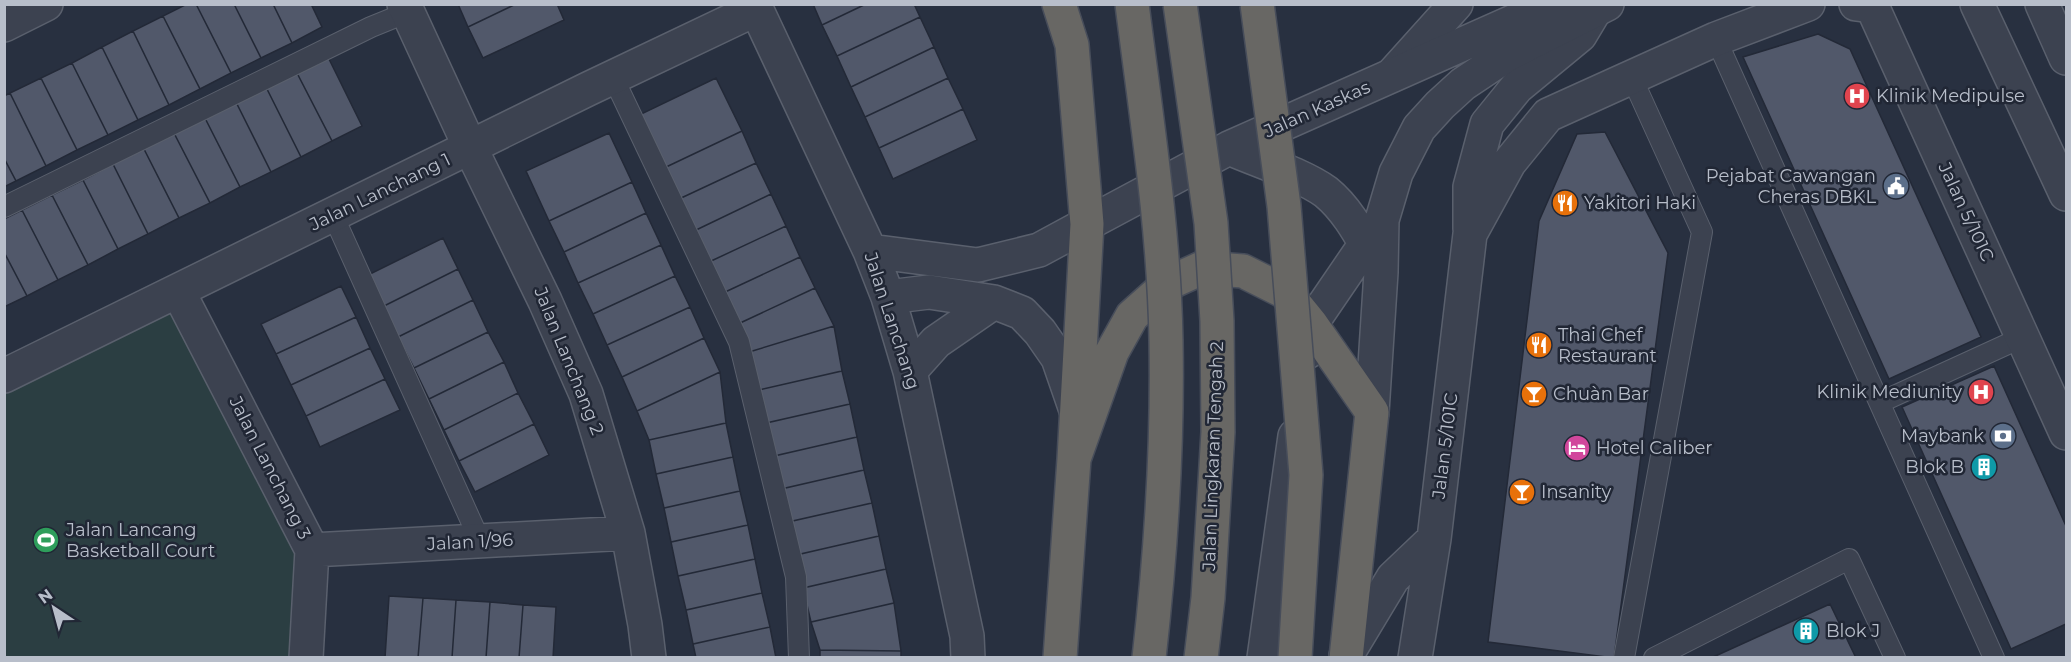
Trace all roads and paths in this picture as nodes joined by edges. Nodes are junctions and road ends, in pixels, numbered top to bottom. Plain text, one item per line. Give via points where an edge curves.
1 (46, 4) edge
2 (1059, 4) edge
3 (1132, 4) edge
4 (1180, 4) edge
5 (1257, 4) edge
6 (1456, 4) edge
7 (1553, 4) edge
8 (1808, 4) edge
9 (1856, 4) edge
10 (1977, 4) edge
11 (755, 7) edge
12 (1601, 7) edge
13 (406, 8) edge
14 (4, 25) edge
15 (1716, 39) junction
16 (1392, 75) junction
17 (613, 77) junction
18 (1632, 78) junction
19 (470, 147) junction
20 (1228, 148) junction
21 (2067, 194) edge
22 (4, 207) edge
23 (333, 215) junction
24 (1087, 224) junction
25 (1374, 232) junction
26 (1470, 234) junction
27 (870, 251) junction
28 (178, 291) junction
29 (888, 297) junction
30 (994, 302) junction
31 (1311, 324) junction
32 (2023, 337) junction
33 (910, 371) junction
34 (4, 376) edge
35 (1881, 402) junction
36 (1076, 410) junction
37 (1372, 412) junction
38 (2067, 433) edge
39 (1074, 459) junction
40 (628, 533) junction
41 (1434, 539) junction
42 (480, 541) junction
43 (312, 550) junction
44 (306, 657) edge
45 (648, 657) edge
46 (799, 657) edge
47 (968, 657) edge
48 (1060, 657) edge
49 (1149, 657) edge
50 (1201, 657) edge
51 (1264, 657) edge
52 (1295, 657) edge
53 (1346, 657) edge
54 (1415, 657) edge
55 (1624, 657) edge
56 (1654, 657) edge
57 (1895, 657) edge
58 (1994, 657) edge

1 - 14 street
2 - 24 highway via 1072,45
3 - 49 highway, bridge via 1160,228 1166,339 1160,566
4 - 50 highway, Jalan Lingkaran Tengah 2, bridge via 1210,223 1217,321 1218,432
5 - 52 highway, bridge via 1284,206 1306,475
6 - 16 street
7 - 16 street, Jalan Kaskas
8 - 15 street, Jalan 5/101C
9 - 32 street, Jalan 5/101C via 1872,6
10 - 21 street
11 - 17 street, Jalan Lanchang 1
11 - 27 street, Jalan Lanchang
12 - 25 street via 1508,54 1440,105 1407,148
12 - 26 street, Jalan 5/101C via 1580,35 1517,87 1486,124 1470,187
13 - 19 street, Jalan Lanchang 2
13 - 22 lane
15 - 18 street, Jalan 5/101C
15 - 35 lane
16 - 20 street, Jalan Kaskas
17 - 19 street, Jalan Lanchang 1
17 - 46 lane via 739,342 796,577
18 - 26 street, Jalan 5/101C via 1548,116 1509,163
18 - 55 lane via 1702,232
19 - 23 street, Jalan Lanchang 1
19 - 40 street, Jalan Lanchang 2 via 586,394
20 - 24 street, Jalan Kaskas
20 - 25 street via 1325,192 1349,216
23 - 28 street, Jalan Lanchang 1
23 - 42 lane
24 - 27 street, Jalan Kaskas via 1039,250 978,265
24 - 36 highway
25 - 31 street
25 - 37 street via 1381,272
26 - 41 street, Jalan 5/101C
27 - 29 street, Jalan Lanchang
28 - 34 street, Jalan Lanchang 1
28 - 43 street, Jalan Lanchang 3
29 - 30 street via 929,292
29 - 33 street, Jalan Lanchang
30 - 33 street via 936,342
30 - 36 street via 1022,313 1040,332 1058,358
31 - 37 highway
31 - 39 highway via 1285,292 1243,271 1202,268 1169,283 1132,316 1112,352
31 - 51 street
32 - 35 lane
32 - 38 street, Jalan 5/101C
33 - 47 street, Jalan Lanchang via 967,636
35 - 58 lane
36 - 39 highway
37 - 53 highway
39 - 48 highway
40 - 42 street, Jalan 1/96
40 - 45 street, Jalan Lanchang 2
41 - 53 street via 1393,578
41 - 54 street, Jalan 5/101C
42 - 43 street, Jalan 1/96
43 - 44 street, Jalan Lanchang 3
56 - 57 lane via 1849,559

